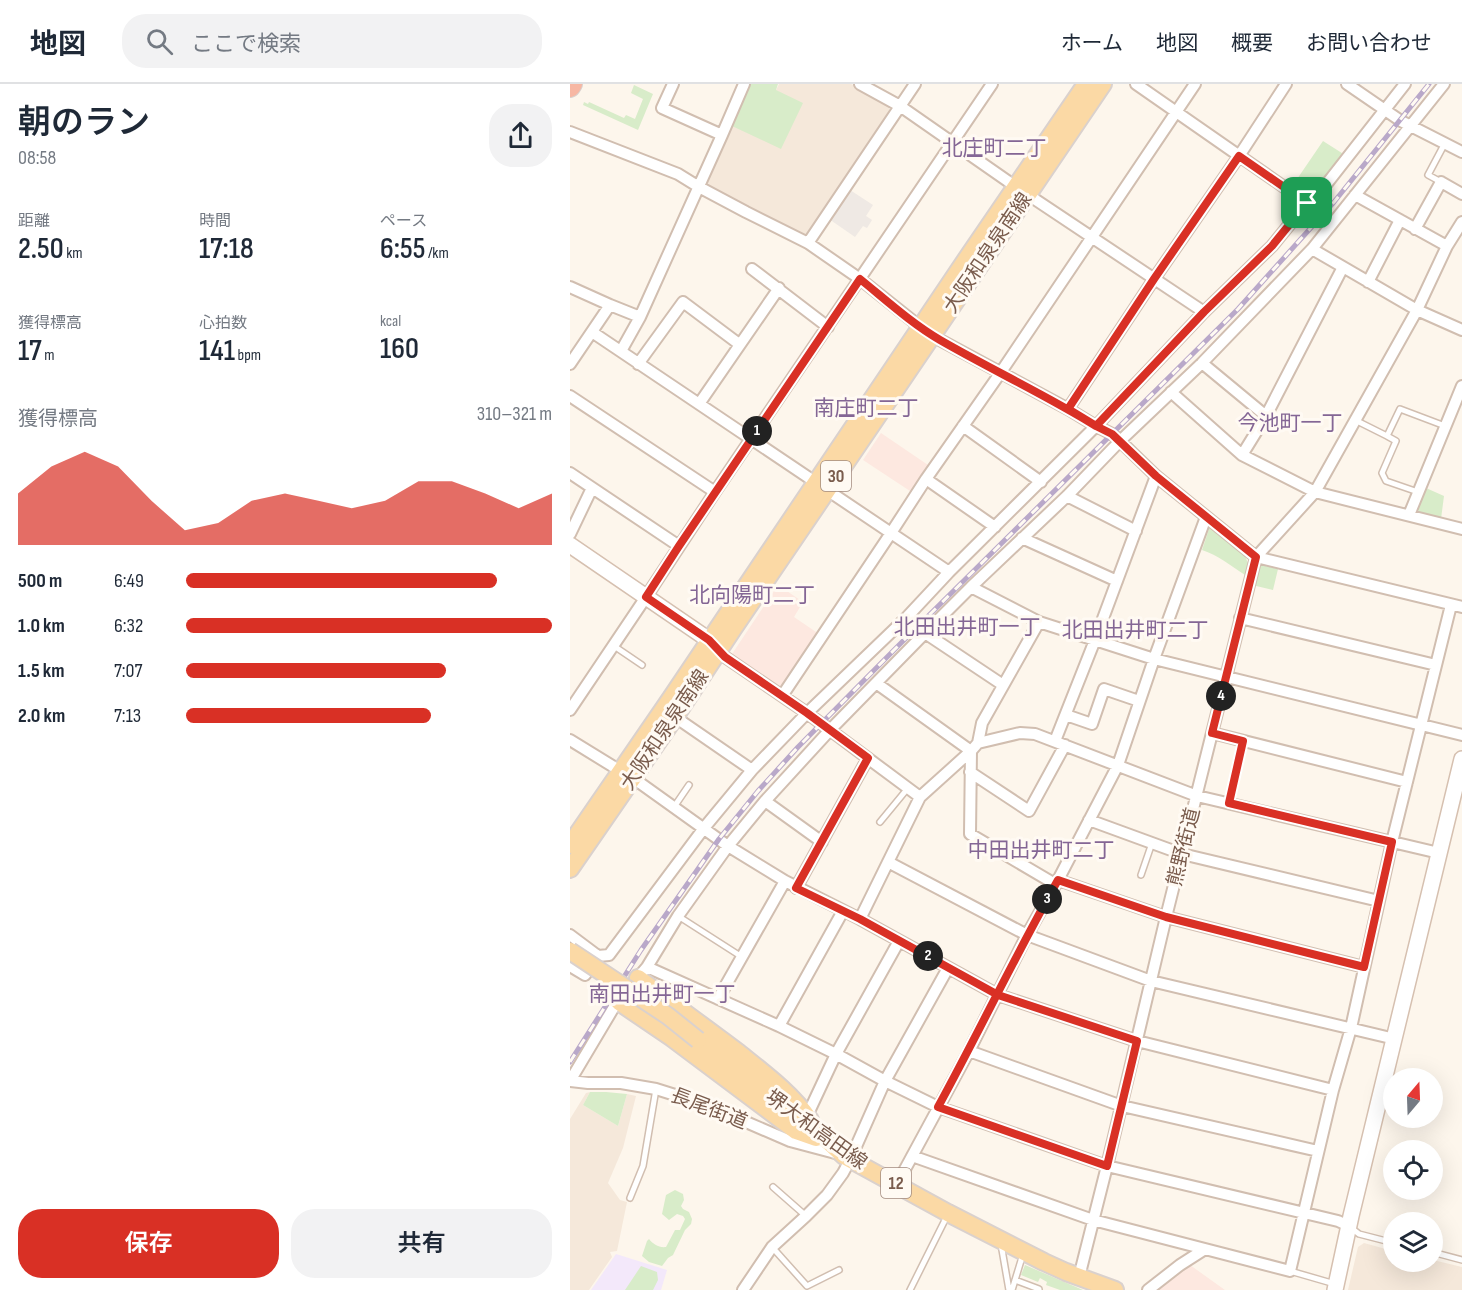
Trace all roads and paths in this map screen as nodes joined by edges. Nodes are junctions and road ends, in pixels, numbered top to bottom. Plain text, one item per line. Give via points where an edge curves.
1 (673, 84) edge
2 (860, 84) edge
3 (915, 84) edge
4 (992, 84) edge
5 (1086, 84) edge
6 (1103, 84) edge
7 (1136, 84) edge
8 (1195, 84) edge
9 (1286, 84) edge
10 (1347, 84) edge
11 (1405, 84) edge
12 (1444, 84) edge
13 (741, 85) edge
14 (900, 106) junction
15 (1385, 110) junction
16 (1176, 112) junction
17 (1411, 127) junction
18 (570, 132) edge
19 (722, 135) junction
20 (952, 142) junction
21 (1445, 144) junction
22 (1462, 152) edge
23 (1239, 156) junction
24 (1442, 182) junction
25 (699, 187) junction
26 (1022, 190) junction
27 (1462, 194) edge
28 (1355, 195) junction
29 (1307, 203) junction
30 (1400, 220) junction
31 (1462, 222) edge
32 (1415, 229) junction
33 (1092, 237) junction
34 (808, 243) junction
35 (1447, 246) junction
36 (1312, 249) junction
37 (1342, 267) junction
38 (752, 269) dead end
39 (860, 279) junction
40 (1154, 279) junction
41 (1368, 282) junction
42 (570, 287) edge
43 (779, 288) junction
44 (610, 305) junction
45 (1417, 310) junction
46 (1204, 312) junction
47 (640, 316) junction
48 (828, 327) junction
49 (1462, 330) edge
50 (927, 331) junction
51 (592, 332) junction
52 (739, 344) junction
53 (621, 351) junction
54 (1202, 363) junction
55 (570, 364) edge
56 (638, 364) junction
57 (1001, 372) junction
58 (1462, 386) edge
59 (1171, 392) junction
60 (570, 396) edge
61 (699, 404) junction
62 (1068, 409) junction
63 (1266, 416) junction
64 (1355, 420) junction
65 (963, 426) junction
66 (1096, 426) junction
67 (1445, 426) junction
68 (1387, 436) junction
69 (751, 440) junction
70 (1120, 441) junction
71 (1242, 455) junction
72 (570, 473) edge
73 (1156, 476) junction
74 (926, 479) junction
75 (1041, 482) junction
76 (821, 486) junction
77 (592, 488) junction
78 (715, 492) junction
79 (1315, 492) junction
80 (1418, 492) junction
81 (1067, 495) junction
82 (1409, 515) junction
83 (1206, 517) junction
84 (995, 527) junction
85 (1462, 529) edge
86 (1136, 531) junction
87 (891, 533) junction
88 (570, 534) edge
89 (1022, 538) junction
90 (570, 546) edge
91 (679, 546) junction
92 (1256, 557) junction
93 (949, 572) junction
94 (1117, 581) junction
95 (971, 587) junction
96 (646, 597) junction
97 (1457, 606) edge
98 (1240, 618) junction
99 (1039, 622) junction
100 (925, 633) junction
101 (1095, 640) junction
102 (614, 645) junction
103 (714, 645) junction
104 (1154, 659) junction
105 (642, 665) dead end
106 (1436, 665) junction
107 (1226, 677) junction
108 (876, 683) junction
109 (1003, 685) junction
110 (782, 696) junction
111 (1139, 701) junction
112 (570, 710) edge
113 (807, 713) junction
114 (1066, 715) junction
115 (675, 717) junction
116 (1421, 725) junction
117 (830, 730) junction
118 (1212, 733) junction
119 (1462, 735) edge
120 (570, 740) edge
121 (1243, 741) junction
122 (1060, 743) junction
123 (974, 747) junction
124 (868, 758) junction
125 (1462, 759) edge
126 (1118, 765) junction
127 (752, 770) junction
128 (970, 772) junction
129 (626, 775) junction
130 (1407, 782) junction
131 (689, 785) dead end
132 (908, 788) junction
133 (1197, 796) junction
134 (920, 797) junction
135 (765, 801) junction
136 (1229, 803) junction
137 (674, 807) junction
138 (1089, 820) junction
139 (880, 822) dead end
140 (704, 828) junction
141 (822, 842) junction
142 (1392, 842) junction
143 (1152, 843) junction
144 (570, 845) edge
145 (728, 846) junction
146 (1182, 854) junction
147 (1439, 854) junction
148 (888, 862) junction
149 (570, 869) edge
150 (1141, 875) dead end
151 (785, 881) junction
152 (1056, 882) junction
153 (796, 888) junction
154 (1378, 902) junction
155 (843, 911) junction
156 (678, 916) junction
157 (1166, 917) junction
158 (860, 919) junction
159 (570, 935) edge
160 (1027, 935) junction
161 (899, 941) junction
162 (570, 951) edge
163 (598, 956) junction
164 (742, 957) junction
165 (570, 966) edge
166 (1364, 967) junction
167 (948, 968) junction
168 (642, 972) junction
169 (1151, 981) junction
170 (998, 995) junction
171 (718, 999) junction
172 (619, 1002) junction
173 (779, 1026) junction
174 (1351, 1028) junction
175 (1395, 1039) junction
176 (1137, 1041) junction
177 (969, 1051) junction
178 (836, 1054) junction
179 (570, 1081) edge
180 (885, 1081) junction
181 (656, 1089) junction
182 (1333, 1090) junction
183 (1122, 1106) junction
184 (938, 1107) junction
185 (807, 1116) junction
186 (817, 1133) junction
187 (831, 1144) junction
188 (1318, 1151) junction
189 (912, 1156) junction
190 (847, 1158) junction
191 (1107, 1166) junction
192 (897, 1184) junction
193 (773, 1187) dead end
194 (630, 1198) dead end
195 (948, 1213) junction
196 (1305, 1213) junction
197 (806, 1216) junction
198 (1093, 1220) junction
199 (1349, 1226) junction
200 (1001, 1240) junction
201 (1383, 1240) edge
202 (772, 1247) junction
203 (1205, 1250) junction
204 (1024, 1252) junction
205 (1443, 1255) edge
206 (1462, 1260) edge
207 (839, 1270) dead end
208 (1290, 1271) junction
209 (1079, 1277) junction
210 (1015, 1280) junction
211 (1336, 1287) edge
212 (743, 1290) edge
213 (910, 1290) edge
214 (1011, 1290) edge
215 (1039, 1290) edge
216 (1115, 1290) edge
217 (1148, 1290) edge

1 - 19 street via 662,108
2 - 14 street
3 - 14 street
4 - 20 street
5 - 26 main road, 大阪和泉泉南線 / 30
6 - 26 main road, 大阪和泉泉南線 / 30
7 - 16 street
8 - 16 street
9 - 23 street
10 - 15 street
11 - 15 street
12 - 17 street
13 - 19 street
14 - 20 street
14 - 34 street
15 - 17 street
15 - 29 street
16 - 23 street
16 - 33 street
17 - 21 street
17 - 28 street
18 - 25 street via 678,174
19 - 25 street
20 - 26 street
20 - 39 street
21 - 22 street
21 - 24 lane via 1428,176
23 - 29 street
23 - 40 street
24 - 27 street
24 - 32 street
25 - 34 street
25 - 47 street
26 - 33 street
26 - 50 main road, 大阪和泉泉南線 / 30
28 - 30 street
28 - 36 street
29 - 46 street via 1272,246
30 - 32 street
30 - 41 street
31 - 35 street
32 - 35 street
33 - 40 street
33 - 57 street
34 - 39 street
35 - 45 street
36 - 37 street
36 - 54 street
37 - 41 street
37 - 63 street
38 - 43 street
39 - 48 street
39 - 50 street
40 - 46 street
40 - 62 street
41 - 45 street
42 - 44 street
43 - 48 street
43 - 52 street
44 - 47 street
44 - 51 street
45 - 49 street
45 - 64 street
46 - 66 street
47 - 53 street
48 - 69 street
50 - 57 street
50 - 76 main road, 大阪和泉泉南線 / 30
51 - 53 street
51 - 55 street
52 - 56 street via 684,302
52 - 61 street
53 - 56 street
54 - 59 street
54 - 63 street
56 - 61 street
57 - 62 street
57 - 65 street
58 - 67 street
59 - 70 street
59 - 71 street
60 - 78 street
61 - 69 street
62 - 66 street
63 - 71 street
64 - 68 lane
64 - 79 street
65 - 74 street
65 - 75 street
66 - 70 street
66 - 75 street
67 - 68 lane via 1400,409
67 - 80 street
68 - 80 lane via 1396,441 1382,473 1386,481
69 - 76 street
69 - 78 street
70 - 73 street
70 - 81 street
71 - 79 street
72 - 77 street
73 - 83 street
73 - 86 street
74 - 84 street
74 - 87 street
75 - 84 street
76 - 87 street
76 - 103 main road, 大阪和泉泉南線 / 30
77 - 88 street
77 - 91 street
78 - 91 street
79 - 82 street
79 - 92 street
80 - 82 street
81 - 86 street
81 - 89 street
82 - 85 street
83 - 92 street
83 - 104 street
84 - 93 street
86 - 94 street
87 - 93 street
87 - 110 street
89 - 94 street
89 - 95 street
90 - 96 street
91 - 96 street
92 - 97 street
92 - 98 street, 熊野街道
93 - 113 street
94 - 101 street
95 - 99 street
95 - 100 street
96 - 102 street
96 - 103 street
97 - 106 street
98 - 106 street
98 - 107 street, 熊野街道
99 - 101 street
99 - 109 street
100 - 108 street
100 - 109 street
101 - 104 street
101 - 114 street
102 - 105 lane
102 - 112 street
103 - 110 street
103 - 115 main road, 大阪和泉泉南線 / 30
103 - 129 main road, 大阪和泉泉南線 / 30
104 - 107 street
104 - 111 street
106 - 116 street
107 - 116 street
107 - 118 street, 熊野街道
108 - 117 street
108 - 123 street
109 - 123 street
110 - 113 street
111 - 114 street via 1104,689 1092,724
111 - 126 street
113 - 117 street
113 - 127 street
114 - 122 street
115 - 127 street
115 - 129 main road, 大阪和泉泉南線 / 30
116 - 119 street
116 - 130 street
117 - 124 street
117 - 135 street
118 - 121 street
118 - 133 street, 熊野街道
120 - 129 street
121 - 130 street
121 - 136 lane
122 - 123 street via 1020,733
122 - 126 street
122 - 128 street via 1029,811
123 - 128 street
123 - 134 street
124 - 132 street
124 - 141 street
125 - 147 street
126 - 133 street
126 - 138 street
127 - 140 street
128 - 152 street via 970,834
129 - 137 street
129 - 144 main road, 大阪和泉泉南線 / 30
129 - 149 main road, 大阪和泉泉南線 / 30
130 - 142 street
131 - 137 lane
132 - 134 street
132 - 139 lane
133 - 136 street
133 - 146 street, 熊野街道
134 - 148 street
135 - 141 street
135 - 145 street
136 - 142 street
137 - 140 street
138 - 143 street
138 - 152 street
140 - 145 street
140 - 163 street via 609,955
141 - 153 street
142 - 147 street
142 - 154 street
143 - 146 street
143 - 150 lane
145 - 151 street
145 - 156 street
146 - 154 street
146 - 157 street, 熊野街道
147 - 175 street
148 - 158 street
148 - 160 street
151 - 153 street
151 - 164 street
152 - 157 street
152 - 160 street
153 - 155 street
154 - 166 street
155 - 158 street
155 - 173 street
156 - 164 lane
156 - 168 street
157 - 166 street
157 - 169 street, 熊野街道
158 - 161 street
159 - 163 street
160 - 169 street
160 - 170 street
161 - 167 street
161 - 178 street
162 - 186 main road, 堺大和高田線 / 12, bridge via 668,1016
163 - 165 street via 585,975
164 - 171 street
166 - 174 street
167 - 170 street
167 - 180 street
168 - 171 street
168 - 172 street
168 - 185 main road via 773,1080
169 - 174 street
169 - 176 street, 熊野街道
170 - 176 street
170 - 177 street
171 - 173 street
172 - 179 street
172 - 187 main road via 796,1131
173 - 178 street
174 - 175 street
174 - 182 street
175 - 199 street
176 - 182 street
176 - 183 street, 熊野街道
177 - 183 street
177 - 184 street
178 - 180 street
178 - 185 street
179 - 181 street, 長尾街道
180 - 184 street
180 - 190 street
181 - 190 street, 長尾街道 via 790,1141
181 - 194 lane via 644,1166
182 - 188 street
183 - 188 street
183 - 191 street, 熊野街道
184 - 189 street
184 - 191 street
185 - 186 main road
186 - 187 main road, 堺大和高田線 / 12
187 - 190 main road, 堺大和高田線 / 12
188 - 196 street
189 - 192 street
189 - 198 street
190 - 192 main road, 堺大和高田線 / 12
190 - 197 street via 843,1173
191 - 196 street
191 - 198 street, 熊野街道
192 - 195 main road, 堺大和高田線 / 12
193 - 197 lane
195 - 200 main road, 堺大和高田線 / 12
195 - 213 lane
196 - 199 street
196 - 208 street
197 - 202 street
198 - 203 street
198 - 209 street, 熊野街道
199 - 201 lane via 1359,1234
199 - 211 street
200 - 204 main road, 堺大和高田線 / 12
200 - 214 lane
202 - 207 lane via 807,1286
202 - 212 street
203 - 208 street
203 - 217 street
204 - 209 main road, 堺大和高田線 / 12
204 - 210 lane
205 - 206 lane
208 - 211 lane
209 - 216 main road, 堺大和高田線 / 12
210 - 214 lane
210 - 215 lane

